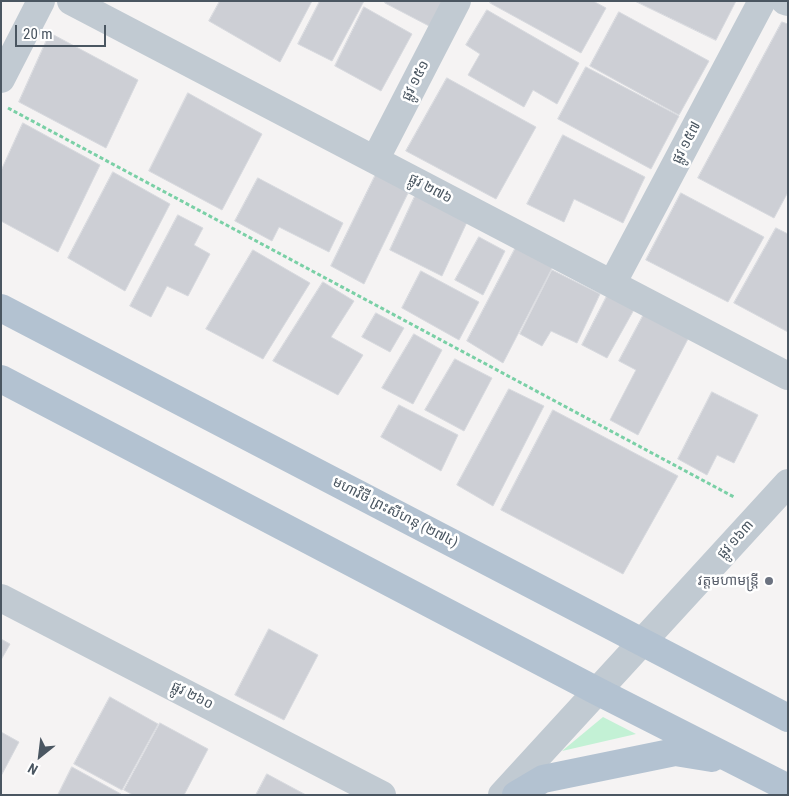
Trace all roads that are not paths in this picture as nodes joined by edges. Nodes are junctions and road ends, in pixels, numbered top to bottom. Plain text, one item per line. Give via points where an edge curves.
1 (42, 1) edge
2 (71, 1) edge
3 (457, 1) edge
4 (762, 1) edge
5 (1, 79) edge
6 (375, 160) junction
7 (612, 284) junction
8 (1, 308) edge
9 (788, 376) edge
10 (1, 379) edge
11 (788, 483) edge
12 (1, 598) edge
13 (643, 642) junction
14 (597, 692) junction
15 (788, 718) edge
16 (736, 761) junction
17 (788, 788) edge
18 (382, 795) edge
19 (502, 795) edge
20 (516, 795) edge

1 - 5 street
2 - 6 street, ផ្លូវ ២៧៦
3 - 6 street, ផ្លូវ ១៥១
4 - 7 street, ផ្លូវ ១៥៧
6 - 7 street, ផ្លូវ ២៧៦
7 - 9 street, ផ្លូវ ២៧៦
8 - 13 main road, មហាវិថី ព្រះសីហនុ (២៧៤)
10 - 14 main road
11 - 13 street, ផ្លូវ ១៦៣
12 - 18 street, ផ្លូវ ២៦០
13 - 14 street, ផ្លូវ ១៦៣
13 - 15 main road, មហាវិថី ព្រះសីហនុ (២៧៤)
14 - 16 main road
14 - 19 street, ផ្លូវ ១៦៣
16 - 17 main road
16 - 20 main road via 675,752 543,779

